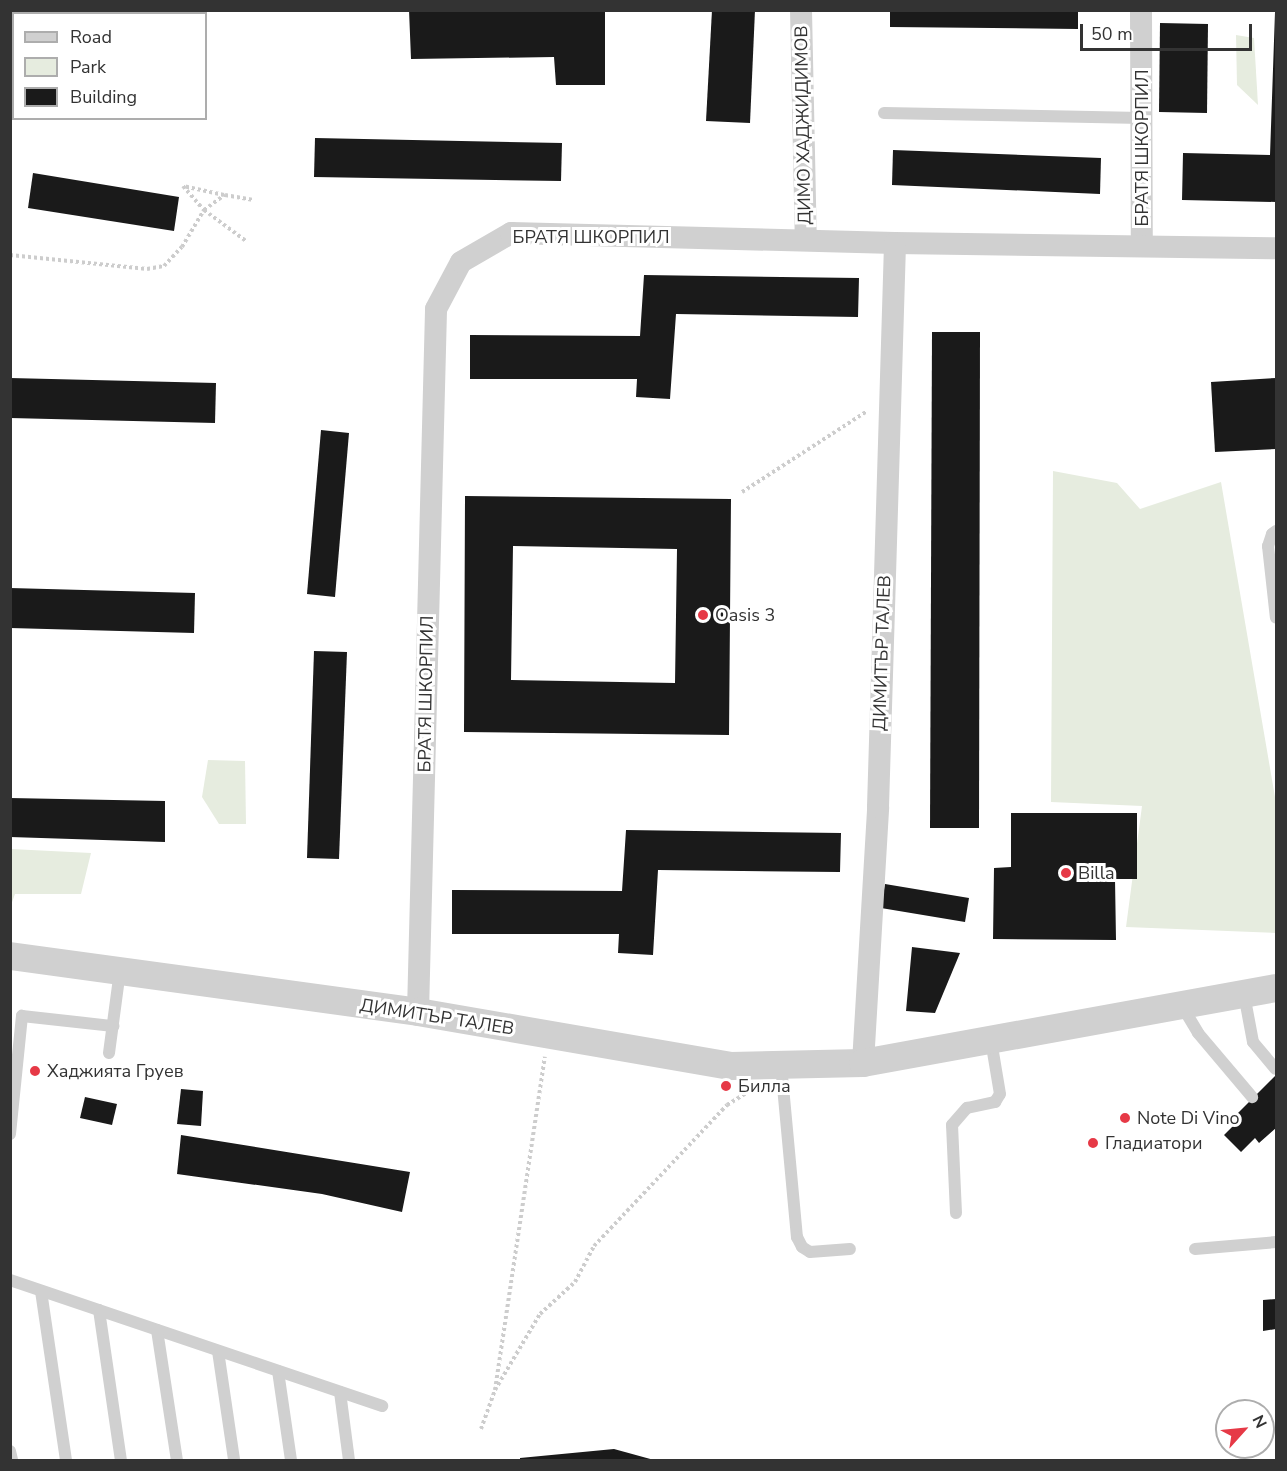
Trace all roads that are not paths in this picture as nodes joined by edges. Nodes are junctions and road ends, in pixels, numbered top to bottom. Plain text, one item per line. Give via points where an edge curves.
1 (801, 10) edge
2 (1141, 10) edge
3 (884, 113) dead end
4 (1142, 118) junction
5 (806, 240) junction
6 (895, 243) junction
7 (1142, 245) junction
8 (1276, 248) edge
9 (1276, 531) edge
10 (1276, 618) edge
11 (10, 956) edge
12 (120, 971) junction
13 (1276, 988) edge
14 (1244, 994) junction
15 (1181, 1005) junction
16 (418, 1012) junction
17 (113, 1026) junction
18 (991, 1040) junction
19 (109, 1053) dead end
20 (863, 1063) junction
21 (781, 1065) junction
22 (1276, 1070) edge
23 (1252, 1097) dead end
24 (10, 1134) edge
25 (956, 1213) dead end
26 (1276, 1242) edge
27 (850, 1249) dead end
28 (1195, 1249) dead end
29 (10, 1280) edge
30 (40, 1291) junction
31 (99, 1310) junction
32 (158, 1330) junction
33 (218, 1351) junction
34 (278, 1371) junction
35 (340, 1392) junction
36 (382, 1406) dead end
37 (10, 1451) edge
38 (12, 1461) edge
39 (66, 1461) edge
40 (121, 1461) edge
41 (177, 1461) edge
42 (234, 1461) edge
43 (291, 1461) edge
44 (349, 1461) edge

1 - 5 street, ДИМО ХАДЖИДИМОВ
2 - 4 street, БРАТЯ ШКОРПИЛ
3 - 4 lane
4 - 7 street, БРАТЯ ШКОРПИЛ
5 - 6 street, БРАТЯ ШКОРПИЛ
5 - 16 street, БРАТЯ ШКОРПИЛ via 511,233 460,262 436,309
6 - 7 street, БРАТЯ ШКОРПИЛ
6 - 20 street, ДИМИТЪР ТАЛЕВ via 878,807
7 - 8 street
9 - 10 lane via 1268,546
11 - 12 street, ДИМИТЪР ТАЛЕВ
12 - 16 street, ДИМИТЪР ТАЛЕВ
12 - 17 lane
13 - 14 street, ДИМИТЪР ТАЛЕВ
14 - 15 street, ДИМИТЪР ТАЛЕВ
14 - 22 lane via 1253,1042
15 - 18 street, ДИМИТЪР ТАЛЕВ
15 - 23 lane via 1198,1033
16 - 21 street, ДИМИТЪР ТАЛЕВ via 731,1066
17 - 19 lane
17 - 24 lane via 22,1016
18 - 20 street, ДИМИТЪР ТАЛЕВ
18 - 25 lane via 1000,1094 995,1102 967,1108 952,1125
20 - 21 street, ДИМИТЪР ТАЛЕВ
21 - 27 lane via 797,1237 810,1252
26 - 28 lane
29 - 30 lane
30 - 31 lane
30 - 39 lane
31 - 32 lane
31 - 40 lane
32 - 33 lane
32 - 41 lane
33 - 34 lane
33 - 42 lane
34 - 35 lane
34 - 43 lane
35 - 36 lane
35 - 44 lane
37 - 38 lane

